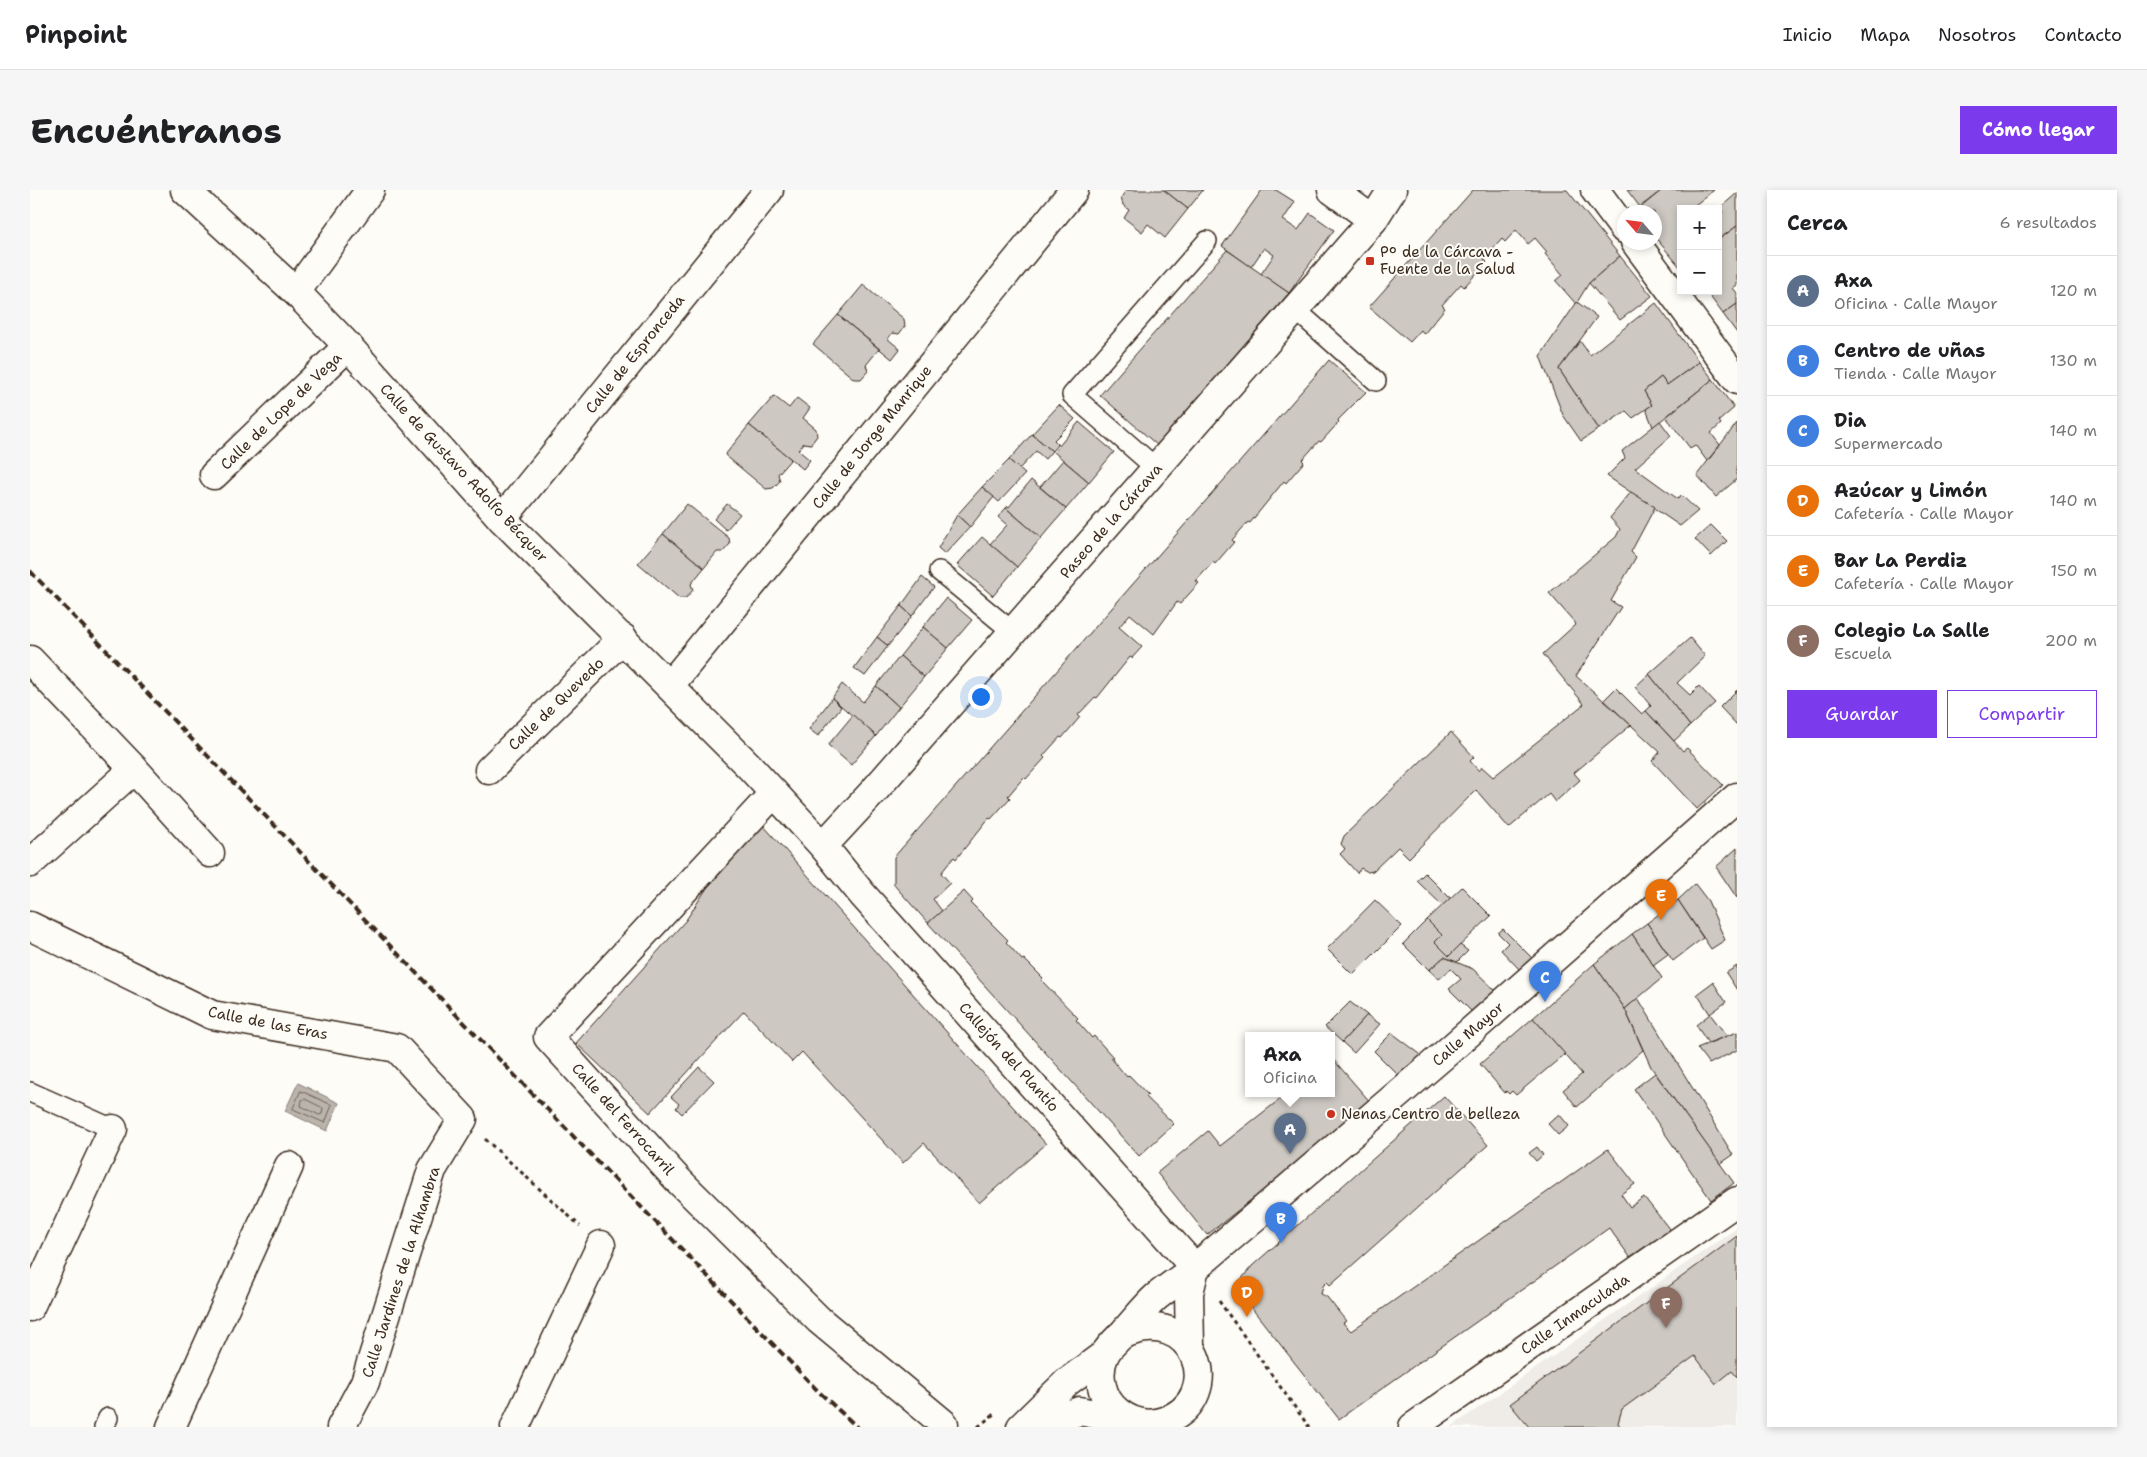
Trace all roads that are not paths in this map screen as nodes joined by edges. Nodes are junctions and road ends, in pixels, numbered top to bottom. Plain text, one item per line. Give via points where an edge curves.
1 (185, 190) edge
2 (370, 190) edge
3 (769, 190) edge
4 (1074, 190) edge
5 (1332, 190) edge
6 (1392, 190) edge
7 (1595, 190) edge
8 (1374, 220) junction
9 (1617, 220) edge
10 (1207, 241) dead end
11 (1641, 250) edge
12 (296, 292) junction
13 (1296, 310) junction
14 (348, 346) junction
15 (1737, 380) edge
16 (1376, 381) dead end
17 (1157, 468) junction
18 (214, 475) dead end
19 (502, 519) junction
20 (939, 570) dead end
21 (1012, 632) junction
22 (623, 638) junction
23 (30, 660) edge
24 (670, 685) junction
25 (134, 769) junction
26 (489, 770) dead end
27 (774, 793) junction
28 (1737, 797) edge
29 (823, 846) junction
30 (210, 853) dead end
31 (30, 863) edge
32 (30, 926) edge
33 (30, 1092) edge
34 (463, 1119) joint
35 (113, 1129) joint
36 (289, 1166) dead end
37 (1737, 1201) edge
38 (601, 1245) road end
39 (1195, 1268) junction
40 (30, 1307) edge
41 (1113, 1345) junction
42 (1190, 1348) junction
43 (1186, 1416) edge
44 (1134, 1423) edge
45 (944, 1424) dead end
46 (171, 1427) edge
47 (341, 1427) edge
48 (515, 1427) edge
49 (1021, 1427) edge
50 (1037, 1427) edge
51 (1413, 1427) edge

1 - 12 street, Calle de Gustavo Adolfo Bécquer
2 - 12 street
3 - 19 street, Calle de Espronceda
4 - 24 street, Calle de Jorge Manrique
5 - 8 street
6 - 8 street, Paseo de la Cárcava
7 - 9 street
8 - 13 street, Paseo de la Cárcava
10 - 17 lane via 1072,395
11 - 15 street
12 - 14 street, Calle de Gustavo Adolfo Bécquer
13 - 16 lane
13 - 17 street, Paseo de la Cárcava
14 - 18 street, Calle de Lope de Vega
14 - 19 street, Calle de Gustavo Adolfo Bécquer
17 - 21 street, Paseo de la Cárcava
19 - 22 street, Calle de Gustavo Adolfo Bécquer
20 - 21 lane
21 - 29 street, Paseo de la Cárcava
22 - 24 street, Calle de Gustavo Adolfo Bécquer
22 - 26 street, Calle de Quevedo
23 - 25 street
24 - 27 street, Calle de Gustavo Adolfo Bécquer
25 - 30 street
25 - 31 street
27 - 29 street, Calle de Gustavo Adolfo Bécquer
27 - 45 street, Calle del Ferrocarril via 548,1038 678,1180 819,1320
28 - 39 street, Calle Mayor via 1446,1054
29 - 39 street, Callejón del Plantío
32 - 34 street, Calle de las Eras via 212,1015 397,1048
33 - 35 lane
34 - 47 street, Calle Jardines de la Alhambra via 432,1170 365,1382
35 - 40 street
36 - 46 street
37 - 51 street, Calle Inmaculada
38 - 48 street
39 - 41 street, Calle Mayor via 1155,1298
39 - 42 street via 1189,1293
41 - 42 street via 1135,1329 1156,1327 1174,1332
41 - 44 street via 1101,1370 1103,1392 1111,1407
41 - 49 street, Calle Mayor via 1067,1382
42 - 43 street via 1197,1363 1198,1381
43 - 44 street via 1155,1424
44 - 50 street via 1079,1411

